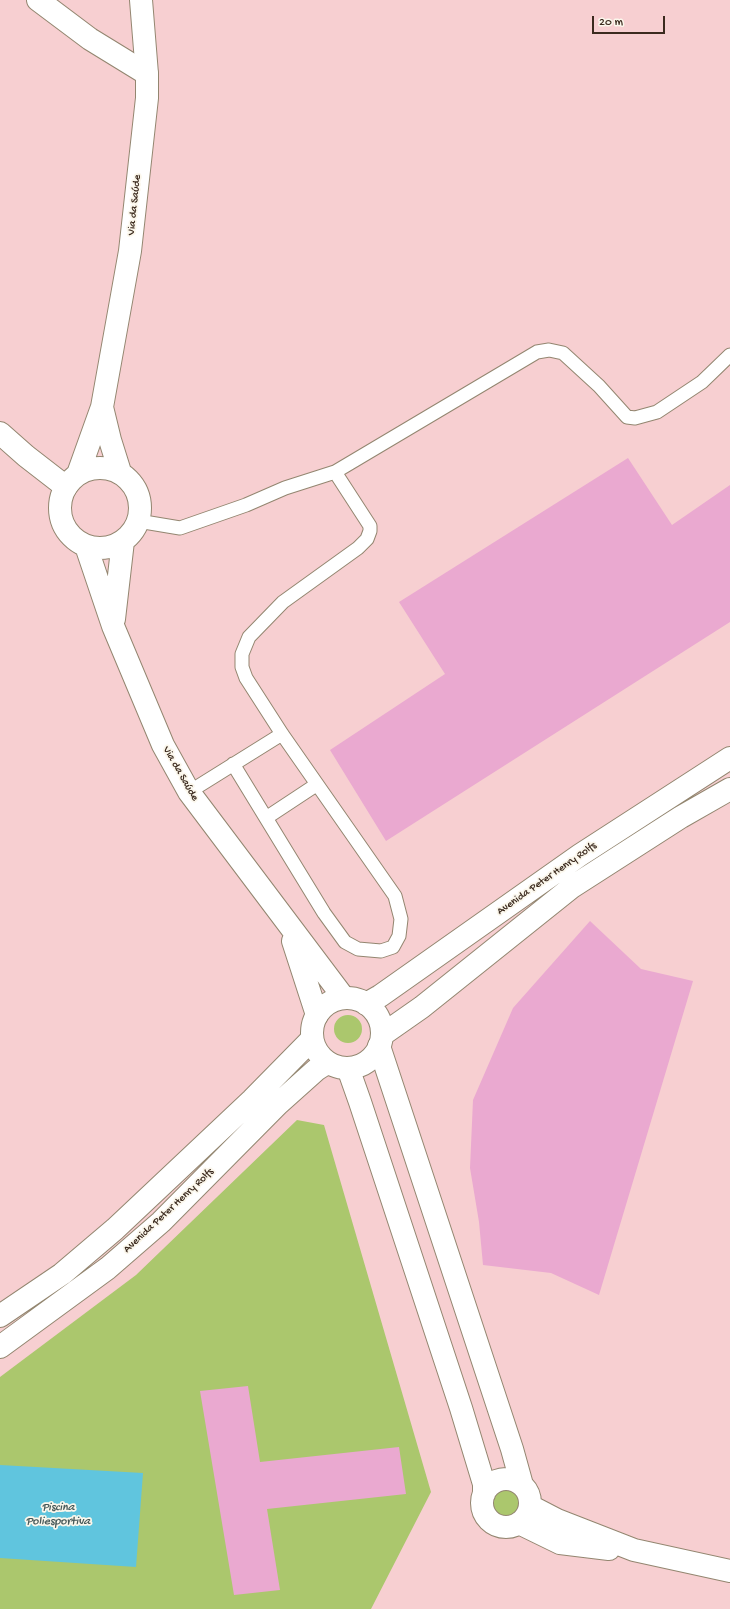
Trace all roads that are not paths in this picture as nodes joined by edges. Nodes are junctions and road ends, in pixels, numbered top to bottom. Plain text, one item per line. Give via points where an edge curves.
1 (38, 0) edge
2 (141, 0) edge
3 (147, 74) junction
4 (730, 355) edge
5 (102, 407) junction
6 (0, 434) edge
7 (120, 472) junction
8 (335, 472) junction
9 (72, 481) junction
10 (138, 521) junction
11 (123, 541) junction
12 (86, 546) junction
13 (113, 626) junction
14 (282, 734) junction
15 (730, 758) edge
16 (233, 764) junction
17 (316, 785) junction
18 (730, 789) edge
19 (189, 792) junction
20 (266, 818) junction
21 (289, 926) junction
22 (344, 998) junction
23 (366, 1004) junction
24 (317, 1015) junction
25 (312, 1039) junction
26 (381, 1041) junction
27 (337, 1066) junction
28 (0, 1316) edge
29 (0, 1347) edge
30 (522, 1485) junction
31 (484, 1494) junction
32 (524, 1515) junction
33 (730, 1571) edge

1 - 3 street via 90,39
2 - 3 street, Via da Saúde
3 - 5 street, Via da Saúde via 147,98 130,251
4 - 8 lane via 702,382 657,412 635,418 627,417 599,386 563,353 548,350 537,352
5 - 7 street, Via da Saúde
5 - 9 street, Via da Saúde
6 - 9 street via 26,456
7 - 9 street via 110,468 88,469
7 - 10 street via 136,488 141,510
8 - 10 lane via 180,528
8 - 14 lane via 370,526 367,539 283,602 249,638 242,654 246,678
9 - 12 street via 61,501 61,514 65,528
10 - 11 street
11 - 12 street via 112,547
11 - 13 street
12 - 13 street, Via da Saúde
13 - 19 street, Via da Saúde via 163,745
14 - 16 lane
14 - 17 lane
15 - 23 street, Avenida Peter Henry Rolfs via 580,855
16 - 19 lane
16 - 20 lane
17 - 20 lane
17 - 20 lane via 395,896 401,919 399,936 393,947 381,952 358,949 345,942 324,913
18 - 26 street, Avenida Peter Henry Rolfs via 681,817 572,887
19 - 21 street, Via da Saúde
21 - 22 street, Via da Saúde
21 - 24 street, Via da Saúde
22 - 23 street
22 - 24 street via 324,1007
23 - 26 street via 380,1021
24 - 25 street
25 - 27 street via 317,1052
25 - 28 street via 252,1100 115,1229 62,1274
26 - 27 street via 368,1062 356,1067
26 - 30 street
27 - 29 street, Avenida Peter Henry Rolfs via 316,1070 278,1104 161,1222 108,1268
27 - 31 street via 363,1109 461,1408 484,1484
30 - 31 street via 516,1481 501,1479 488,1487
30 - 32 street via 530,1499
31 - 32 street via 482,1509 490,1522 504,1527
32 - 33 street via 560,1543 622,1551 634,1550

